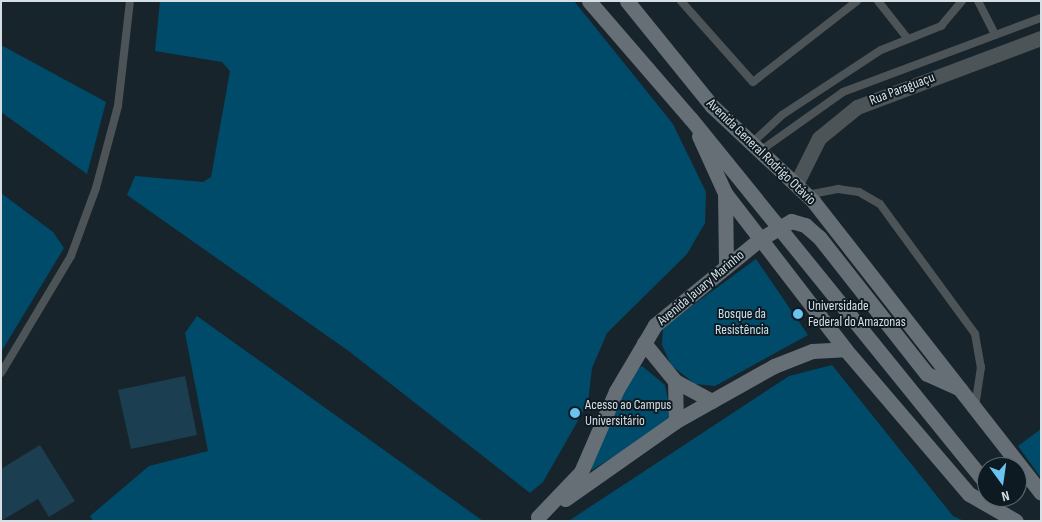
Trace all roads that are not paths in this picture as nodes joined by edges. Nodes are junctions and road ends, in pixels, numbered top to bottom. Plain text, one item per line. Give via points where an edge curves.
1 (130, 1) edge
2 (589, 1) edge
3 (627, 1) edge
4 (680, 1) edge
5 (857, 1) edge
6 (878, 1) edge
7 (962, 1) edge
8 (978, 1) edge
9 (1041, 18) edge
10 (995, 35) junction
11 (1041, 38) edge
12 (908, 39) junction
13 (691, 119) junction
14 (756, 147) junction
15 (796, 182) junction
16 (725, 193) junction
17 (807, 194) junction
18 (778, 228) junction
19 (760, 239) junction
20 (726, 266) junction
21 (644, 343) junction
22 (845, 349) junction
23 (1, 373) edge
24 (674, 381) junction
25 (960, 389) junction
26 (712, 401) junction
27 (975, 407) junction
28 (676, 421) junction
29 (977, 473) edge
30 (1041, 493) edge
31 (1005, 507) edge
32 (535, 519) edge
33 (1016, 521) edge

1 - 23 lane via 118,106 96,188 71,256
2 - 13 main road, Avenida General Rodrigo Otávio
3 - 14 main road, Avenida General Rodrigo Otávio via 712,106
4 - 5 lane via 753,82
6 - 12 lane
7 - 12 lane via 942,26
8 - 10 lane
9 - 10 lane
10 - 14 lane via 831,98
11 - 15 street, Rua Paraguaçu via 857,107 819,138
12 - 14 lane via 881,50 814,93
13 - 16 main road, Avenida General Rodrigo Otávio
13 - 18 main road, Avenida General Rodrigo Otávio
14 - 15 main road, Avenida General Rodrigo Otávio
15 - 17 main road, Avenida General Rodrigo Otávio
16 - 19 main road, Avenida General Rodrigo Otávio
16 - 20 main road
17 - 25 main road, Avenida General Rodrigo Otávio
17 - 27 lane via 838,189 860,192 880,204 975,334 981,368
18 - 19 main road, Avenida Jauary Marinho
18 - 25 main road via 791,221 805,225 915,362 927,374
18 - 29 main road, Avenida General Rodrigo Otávio
19 - 20 main road, Avenida Jauary Marinho
19 - 22 main road, Avenida General Rodrigo Otávio
20 - 21 main road, Avenida Jauary Marinho via 669,310
21 - 24 main road
21 - 32 main road, Avenida Jauary Marinho via 581,472
22 - 26 main road, Avenida Jauary Marinho via 794,356
22 - 33 main road, Avenida General Rodrigo Otávio via 969,494
24 - 26 main road
24 - 28 main road
25 - 27 main road, Avenida General Rodrigo Otávio
26 - 28 main road, Avenida Jauary Marinho
27 - 30 main road, Avenida General Rodrigo Otávio
28 - 32 main road, Avenida Jauary Marinho
31 - 33 main road, Avenida General Rodrigo Otávio

